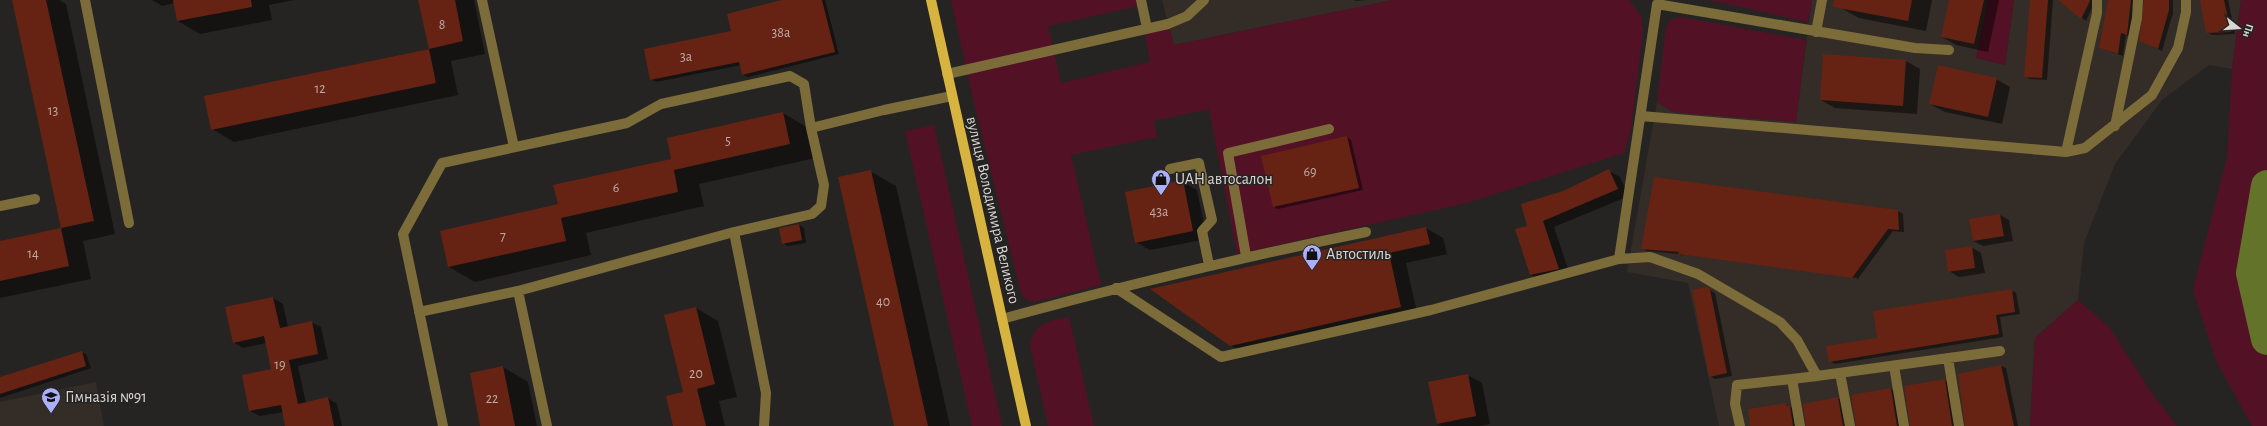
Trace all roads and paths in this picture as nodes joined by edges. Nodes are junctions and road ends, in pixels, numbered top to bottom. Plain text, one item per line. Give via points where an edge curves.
1 (85, 0) edge
2 (482, 0) edge
3 (931, 0) edge
4 (1141, 0) edge
5 (1204, 0) edge
6 (1822, 0) edge
7 (2097, 0) edge
8 (2138, 0) edge
9 (2186, 0) edge
10 (1654, 2) edge
11 (1148, 28) junction
12 (1816, 32) junction
13 (1949, 50) dead end
14 (947, 74) junction
15 (952, 96) junction
16 (1641, 116) junction
17 (2115, 126) junction
18 (811, 128) junction
19 (1329, 129) dead end
20 (514, 147) junction
21 (2066, 152) junction
22 (1170, 169) dead end
23 (35, 200) dead end
24 (0, 206) edge
25 (129, 223) dead end
26 (734, 232) junction
27 (1366, 232) dead end
28 (1246, 256) junction
29 (1619, 260) junction
30 (1209, 265) junction
31 (1116, 288) junction
32 (518, 291) junction
33 (419, 312) junction
34 (1002, 319) junction
35 (2000, 351) dead end
36 (1948, 358) junction
37 (1894, 366) junction
38 (1840, 373) junction
39 (1817, 376) junction
40 (1792, 379) junction
41 (443, 426) edge
42 (546, 426) edge
43 (764, 426) edge
44 (1026, 426) edge
45 (1740, 426) edge
46 (1800, 426) edge
47 (1850, 426) edge
48 (1904, 426) edge
49 (1959, 426) edge

1 - 25 lane
2 - 20 lane
3 - 14 main road, вулиця Володимира Великого
4 - 11 lane
5 - 11 lane via 1187,16 1168,24
6 - 12 lane
7 - 21 lane via 2097,13
8 - 17 lane via 2137,18
9 - 17 lane via 2178,48 2152,95
10 - 12 lane
10 - 16 lane
11 - 14 lane
12 - 13 lane via 1915,48
14 - 15 main road, вулиця Володимира Великого
15 - 18 lane
15 - 34 main road, вулиця Володимира Великого
16 - 21 lane
16 - 29 lane
17 - 21 lane via 2085,148
18 - 20 lane via 804,84 790,76 661,104 627,123
18 - 26 lane via 824,185 821,206 812,214
19 - 28 lane via 1228,153
20 - 33 lane via 442,163 403,234
22 - 30 lane via 1199,163 1212,220 1202,231
23 - 24 lane
26 - 32 lane
26 - 43 lane via 766,393
27 - 28 lane
28 - 30 lane
29 - 31 lane via 1431,310 1221,357
29 - 39 lane via 1650,257 1698,274 1780,322 1797,340
30 - 31 lane
31 - 34 lane
32 - 33 lane
32 - 42 lane
33 - 41 lane
34 - 44 main road, вулиця Володимира Великого
35 - 36 lane
36 - 37 lane
36 - 49 lane
37 - 38 lane
37 - 48 lane
38 - 39 lane
38 - 47 lane
39 - 40 lane
40 - 45 lane via 1737,385 1736,404
40 - 46 lane

